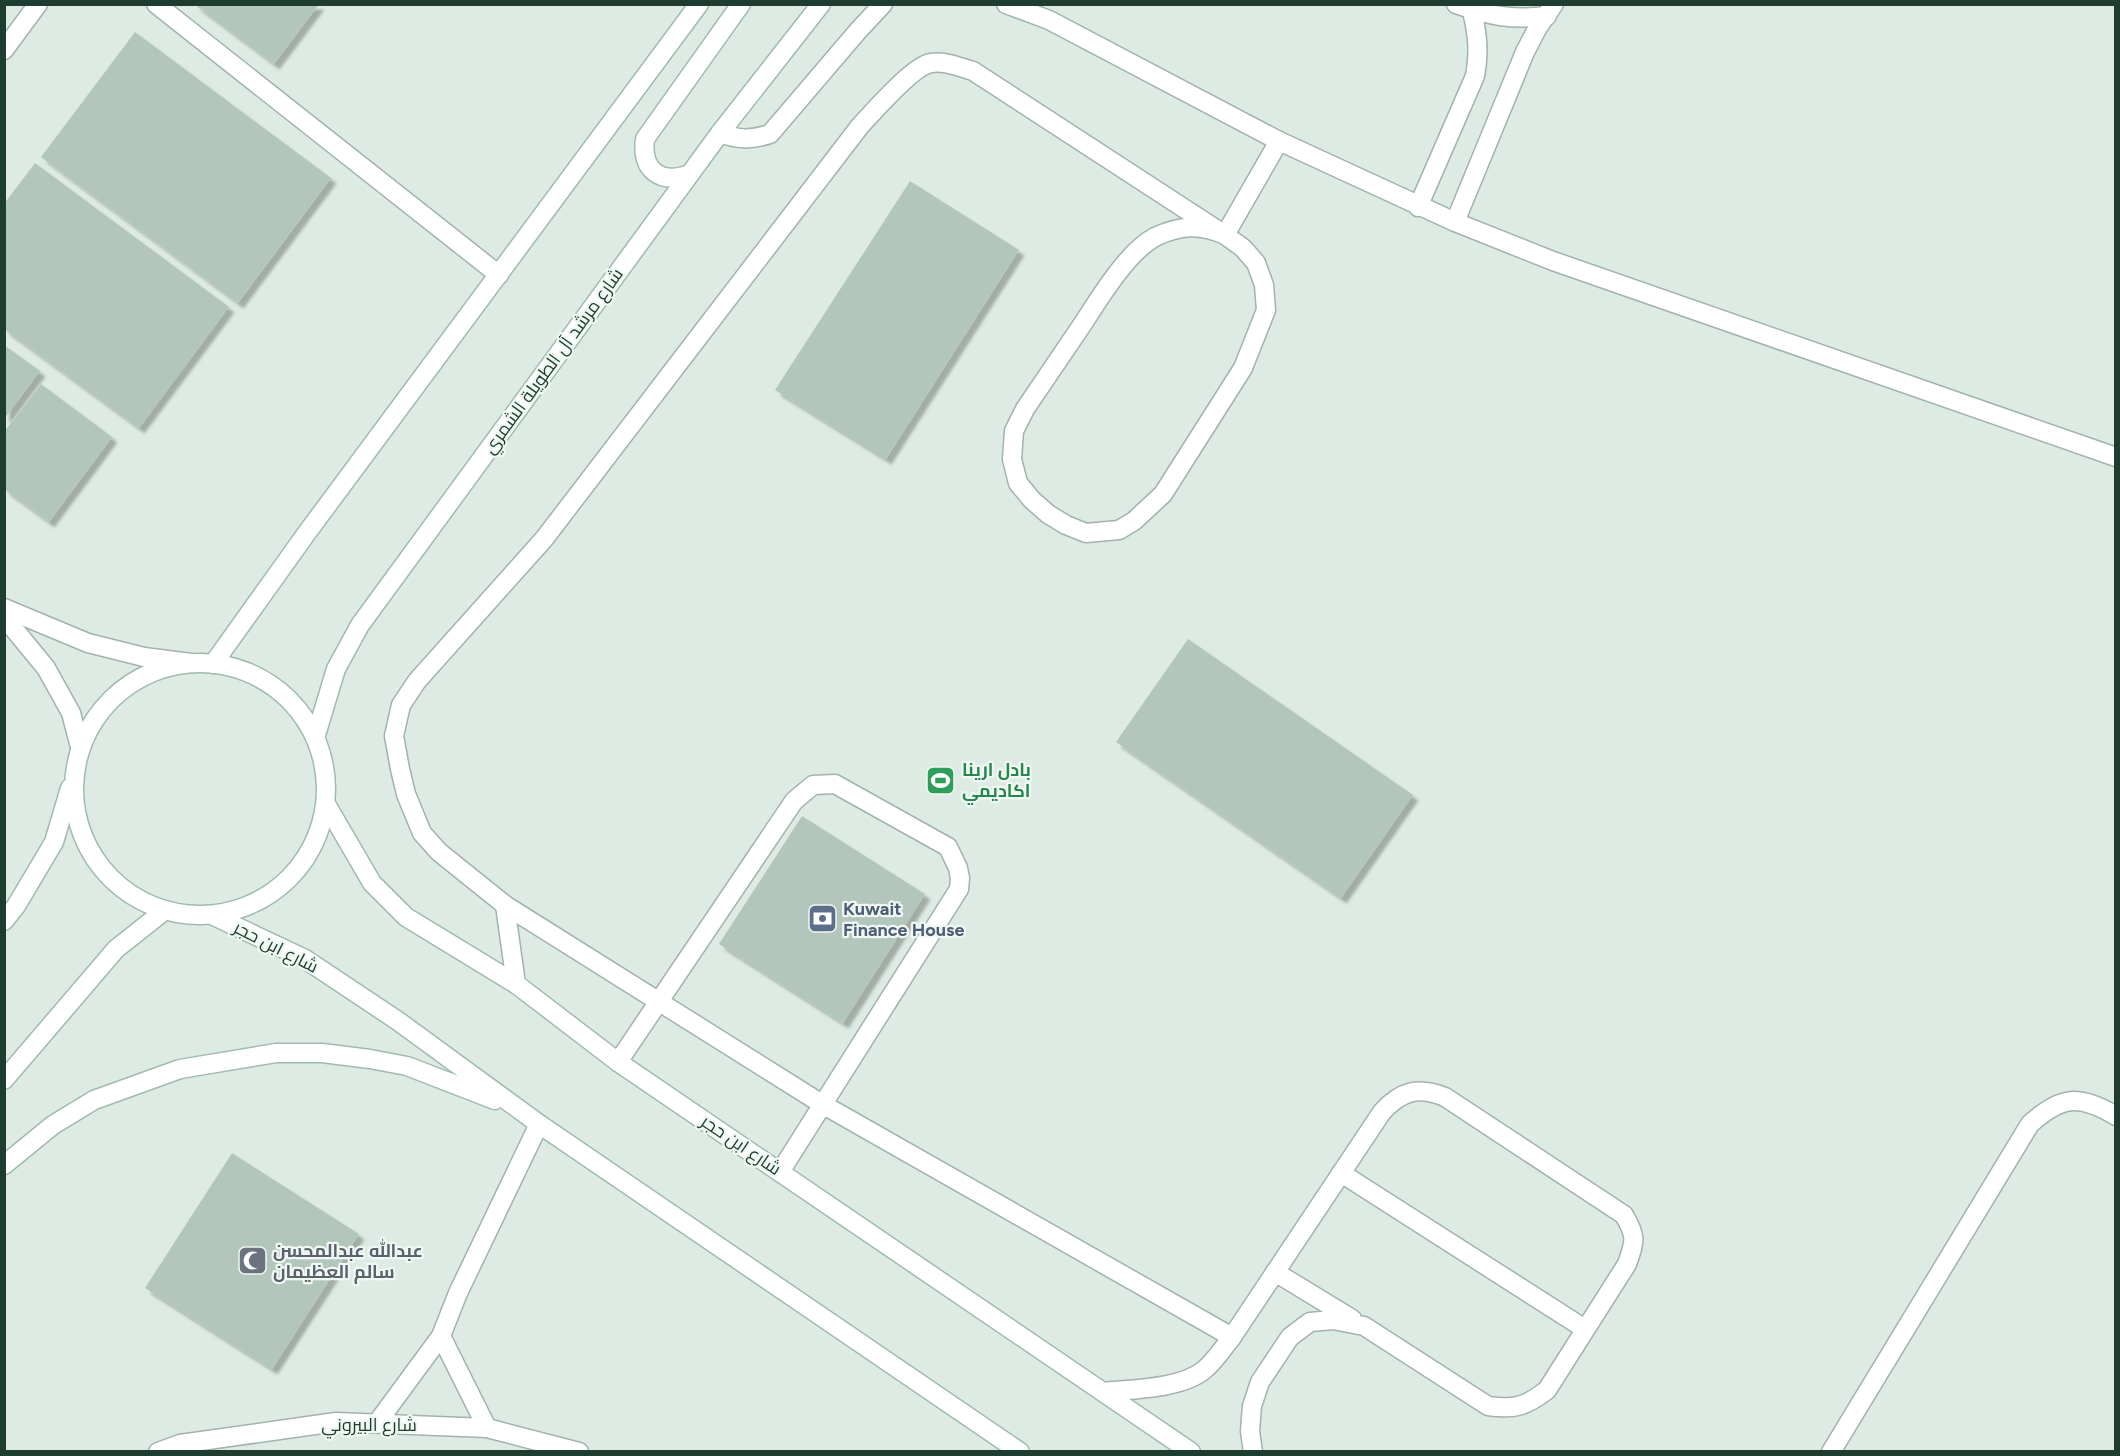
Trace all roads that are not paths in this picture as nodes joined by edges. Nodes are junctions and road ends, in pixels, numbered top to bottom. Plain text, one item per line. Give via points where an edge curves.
1 (38, 4) edge
2 (156, 4) edge
3 (699, 4) edge
4 (741, 4) edge
5 (821, 4) edge
6 (883, 4) edge
7 (1006, 4) edge
8 (1031, 4) edge
9 (1466, 6) edge
10 (1550, 10) edge
11 (1049, 20) junction
12 (4, 50) edge
13 (720, 133) junction
14 (1279, 141) junction
15 (690, 174) junction
16 (1418, 207) junction
17 (1455, 222) junction
18 (1225, 235) junction
19 (499, 275) junction
20 (2115, 457) edge
21 (4, 608) edge
22 (4, 617) edge
23 (191, 663) junction
24 (213, 664) junction
25 (316, 735) junction
26 (80, 747) junction
27 (73, 778) junction
28 (326, 804) junction
29 (505, 905) junction
30 (164, 911) junction
31 (212, 915) junction
32 (4, 921) edge
33 (516, 984) junction
34 (659, 1002) junction
35 (618, 1062) junction
36 (4, 1080) edge
37 (822, 1104) junction
38 (516, 1108) junction
39 (2115, 1116) edge
40 (539, 1124) junction
41 (4, 1165) edge
42 (780, 1172) junction
43 (1341, 1173) junction
44 (1275, 1272) junction
45 (1364, 1326) junction
46 (1586, 1329) junction
47 (441, 1336) junction
48 (1232, 1337) junction
49 (1103, 1392) junction
50 (377, 1424) junction
51 (487, 1428) junction
52 (158, 1452) edge
53 (579, 1452) edge
54 (1020, 1452) edge
55 (1191, 1452) edge
56 (1253, 1452) edge
57 (1831, 1452) edge

1 - 12 main road
2 - 19 main road
3 - 19 main road
4 - 15 main road via 645,139 646,163 654,172 666,178
5 - 13 main road, شارع مرشد آل الطويلة الشمري
6 - 13 main road via 770,134 737,139
7 - 11 main road
8 - 11 main road
9 - 10 main road via 1508,18
9 - 16 main road via 1478,43 1479,60
10 - 17 main road via 1525,52
11 - 14 main road
13 - 15 main road, شارع مرشد آل الطويلة الشمري
14 - 16 main road
14 - 18 main road
15 - 25 main road, شارع مرشد آل الطويلة الشمري via 360,625 336,669
16 - 17 main road
17 - 20 main road via 1553,261
18 - 18 main road via 1208,228 1183,227 1154,238 1140,249 1110,283 1025,409 1014,431 1012,459 1018,483 1040,507 1066,525 1086,533 1119,530 1164,494 1243,368 1266,310 1264,285 1256,263
18 - 29 main road via 973,71 946,63 928,63 898,86 861,126 544,539 417,681 401,705 394,736 406,794 422,833 439,852
19 - 24 main road
21 - 23 main road via 88,643 144,657
22 - 26 main road via 46,668 71,713
23 - 24 main road
23 - 26 main road via 153,671 120,691 94,719
24 - 25 main road via 265,680 295,704
25 - 28 main road via 326,769
26 - 27 main road
27 - 30 main road via 77,821 95,860 125,892
27 - 32 main road via 54,842
28 - 31 main road via 314,844 289,879 254,904
28 - 33 main road, شارع ابن حجر via 372,884 406,917
29 - 33 main road
29 - 34 main road
30 - 31 main road
30 - 36 main road via 116,949
31 - 38 main road, شارع ابن حجر via 304,959 398,1021
33 - 35 main road, شارع ابن حجر
34 - 35 main road
34 - 37 main road
34 - 37 main road via 794,801 813,785 835,784 948,848 958,868 959,889
35 - 42 main road, شارع ابن حجر
37 - 42 main road
37 - 48 main road
38 - 40 main road, شارع ابن حجر
38 - 41 main road via 407,1066 322,1053 276,1053 180,1069 94,1100 53,1125
39 - 57 main road via 2073,1100 2058,1103 2030,1125
40 - 47 main road
40 - 54 main road, شارع ابن حجر
42 - 49 main road, شارع ابن حجر
43 - 44 main road
43 - 46 main road
43 - 46 main road via 1382,1112 1400,1096 1415,1091 1444,1097 1624,1215 1635,1241 1627,1264
44 - 45 main road
44 - 48 main road
45 - 46 main road via 1488,1406 1508,1409 1530,1403 1547,1390
45 - 56 main road via 1333,1320 1310,1322 1290,1337 1260,1382 1252,1406
47 - 50 main road
47 - 51 main road
48 - 49 main road via 1204,1370 1187,1379
49 - 55 main road, شارع ابن حجر
50 - 51 main road, شارع البيروني
50 - 52 main road, شارع البيروني via 336,1422 180,1444
51 - 53 main road, شارع البيروني

